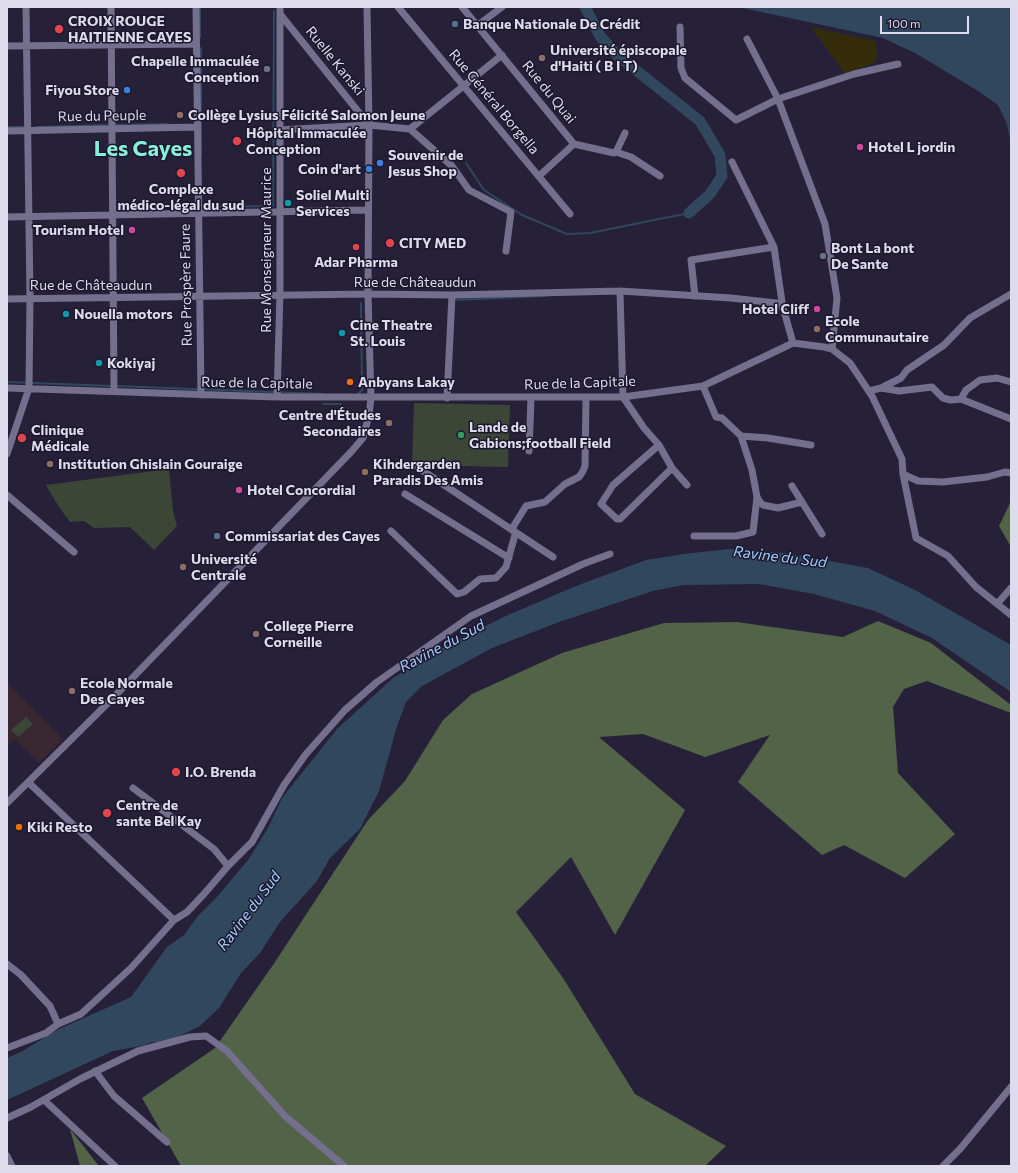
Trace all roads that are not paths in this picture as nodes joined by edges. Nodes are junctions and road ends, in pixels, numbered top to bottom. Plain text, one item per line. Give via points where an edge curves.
1 (26, 7) edge
2 (111, 7) edge
3 (196, 7) edge
4 (367, 7) edge
5 (398, 7) edge
6 (462, 7) edge
7 (502, 7) edge
8 (280, 11) edge
9 (478, 25) junction
10 (680, 27) dead end
11 (747, 39) dead end
12 (111, 44) junction
13 (196, 44) junction
14 (7, 46) edge
15 (26, 46) junction
16 (502, 55) junction
17 (898, 64) dead end
18 (463, 86) junction
19 (778, 99) junction
20 (369, 125) junction
21 (197, 127) junction
22 (111, 128) junction
23 (410, 129) junction
24 (279, 130) junction
25 (7, 131) edge
26 (27, 131) junction
27 (625, 133) dead end
28 (574, 144) junction
29 (616, 152) junction
30 (732, 162) dead end
31 (539, 176) junction
32 (660, 176) dead end
33 (368, 210) junction
34 (279, 212) junction
35 (198, 214) junction
36 (570, 214) dead end
37 (112, 216) junction
38 (7, 217) edge
39 (28, 217) junction
40 (774, 247) junction
41 (506, 251) dead end
42 (620, 292) junction
43 (368, 294) junction
44 (1011, 294) edge
45 (452, 295) junction
46 (280, 296) junction
47 (695, 296) junction
48 (112, 297) junction
49 (30, 298) junction
50 (200, 298) junction
51 (7, 299) edge
52 (780, 304) junction
53 (794, 343) junction
54 (832, 349) junction
55 (1011, 382) edge
56 (703, 386) junction
57 (7, 388) edge
58 (29, 388) junction
59 (881, 388) junction
60 (114, 390) junction
61 (869, 391) junction
62 (201, 395) junction
63 (277, 397) junction
64 (623, 397) junction
65 (371, 398) junction
66 (447, 398) junction
67 (531, 398) junction
68 (586, 398) junction
69 (961, 398) junction
70 (1011, 420) edge
71 (741, 436) junction
72 (659, 445) junction
73 (811, 445) dead end
74 (529, 451) dead end
75 (7, 454) edge
76 (417, 467) dead end
77 (672, 468) junction
78 (1011, 473) edge
79 (903, 474) junction
80 (687, 485) dead end
81 (792, 486) dead end
82 (405, 494) dead end
83 (7, 495) edge
84 (757, 497) junction
85 (802, 502) junction
86 (391, 531) dead end
87 (515, 532) junction
88 (822, 534) dead end
89 (694, 536) dead end
90 (74, 552) dead end
91 (610, 554) dead end
92 (553, 557) dead end
93 (509, 558) junction
94 (1011, 588) edge
95 (997, 604) junction
96 (1011, 614) edge
97 (29, 783) junction
98 (134, 788) dead end
99 (7, 803) edge
100 (228, 866) junction
101 (174, 920) junction
102 (7, 964) edge
103 (58, 1024) junction
104 (7, 1048) edge
105 (95, 1072) junction
106 (1011, 1087) edge
107 (44, 1100) junction
108 (7, 1118) edge
109 (167, 1142) dead end
110 (7, 1156) edge
111 (12, 1166) edge
112 (115, 1166) edge
113 (344, 1166) edge
114 (944, 1166) edge

1 - 15 street
2 - 12 street
3 - 13 street, Rue Prospère Faure
4 - 20 street
5 - 18 street, Rue Général Borgella
6 - 9 street, Rue du Quai
7 - 9 street
8 - 20 street, Ruelle Kanski
8 - 24 street, Rue Monseigneur Maurice
9 - 16 street, Rue du Quai
10 - 19 street via 681,68 685,78 736,120
11 - 19 street
12 - 13 street
12 - 15 street
12 - 22 street
13 - 21 street, Rue Prospère Faure
14 - 15 street
15 - 26 street
16 - 18 street
16 - 28 street, Rue du Quai
17 - 19 street via 854,74
18 - 23 street
18 - 31 street, Rue Général Borgella
19 - 54 street via 825,224 837,298
20 - 23 street
20 - 24 street
20 - 33 street
21 - 22 street, Rue du Peuple
21 - 35 street, Rue Prospère Faure
22 - 26 street, Rue du Peuple
22 - 37 street
23 - 41 street via 452,166 469,190 511,212
24 - 34 street, Rue Monseigneur Maurice
25 - 26 street, Rue du Peuple
26 - 39 street
27 - 29 street
28 - 29 street, Rue du Quai
28 - 31 street
29 - 32 street, Rue du Quai via 631,157
30 - 40 street
31 - 36 street, Rue Général Borgella
33 - 34 street
33 - 43 street
34 - 35 street
34 - 46 street, Rue Monseigneur Maurice
35 - 37 street
35 - 50 street, Rue Prospère Faure
37 - 39 street
37 - 48 street
38 - 39 street
39 - 49 street
40 - 47 street via 691,260
40 - 52 street via 782,302
42 - 45 street, Rue de Châteaudun
42 - 47 street, Rue de Châteaudun
42 - 64 street
43 - 45 street, Rue de Châteaudun
43 - 46 street, Rue de Châteaudun
43 - 65 street
44 - 59 street via 970,318 944,345 907,370 901,378
45 - 66 street
46 - 50 street, Rue de Châteaudun
46 - 63 street, Rue Monseigneur Maurice
47 - 52 street, Rue de Châteaudun
48 - 49 street, Rue de Châteaudun
48 - 50 street, Rue de Châteaudun
48 - 60 street
49 - 51 street, Rue de Châteaudun
49 - 58 street
50 - 62 street, Rue Prospère Faure
52 - 53 street
53 - 54 street, Rue de la Capitale
53 - 56 street, Rue de la Capitale
54 - 61 street, Rue de la Capitale via 850,363
55 - 69 street via 997,378 980,380 966,390
56 - 64 street, Rue de la Capitale
56 - 71 street via 716,417 722,418
57 - 58 street, Rue de la Capitale
58 - 60 street, Rue de la Capitale
58 - 75 street
59 - 61 street
59 - 69 street via 899,390 928,386 935,388 947,400
60 - 62 street, Rue de la Capitale
61 - 79 street, Rue de la Capitale via 902,459
62 - 63 street, Rue de la Capitale
63 - 65 street, Rue de la Capitale
64 - 68 street, Rue de la Capitale
64 - 72 street
65 - 66 street, Rue de la Capitale
65 - 97 street via 362,438 351,452
66 - 67 street, Rue de la Capitale
67 - 68 street, Rue de la Capitale
67 - 74 street
68 - 87 street via 583,471 579,477 565,484 545,502 526,506 513,527
69 - 70 street
71 - 73 street
71 - 84 street via 752,470
72 - 77 street
72 - 77 street via 613,484 601,504 618,520
76 - 87 street
77 - 80 street
78 - 79 street via 943,482 918,481
79 - 95 street, Rue de la Capitale via 916,538 948,556 976,587
81 - 85 street
82 - 93 street
83 - 90 street
84 - 85 street via 763,504 778,508
84 - 89 street via 752,532 736,536
85 - 88 street
86 - 93 street via 457,594 464,592 480,579 496,578 506,567
87 - 92 street
87 - 93 street
91 - 100 street via 471,616 377,682 345,710 306,754 284,785 252,842
94 - 95 street
95 - 96 street, Rue de la Capitale
97 - 99 street
97 - 101 street
98 - 100 street via 214,849
100 - 101 street via 191,908
101 - 103 street via 131,968 81,1014
102 - 103 street via 50,1006
103 - 104 street via 46,1033
105 - 107 street
105 - 109 street via 114,1096
105 - 113 street via 138,1051 190,1037 206,1036 227,1051 285,1116
106 - 114 street
107 - 108 street
107 - 112 street
110 - 111 street

